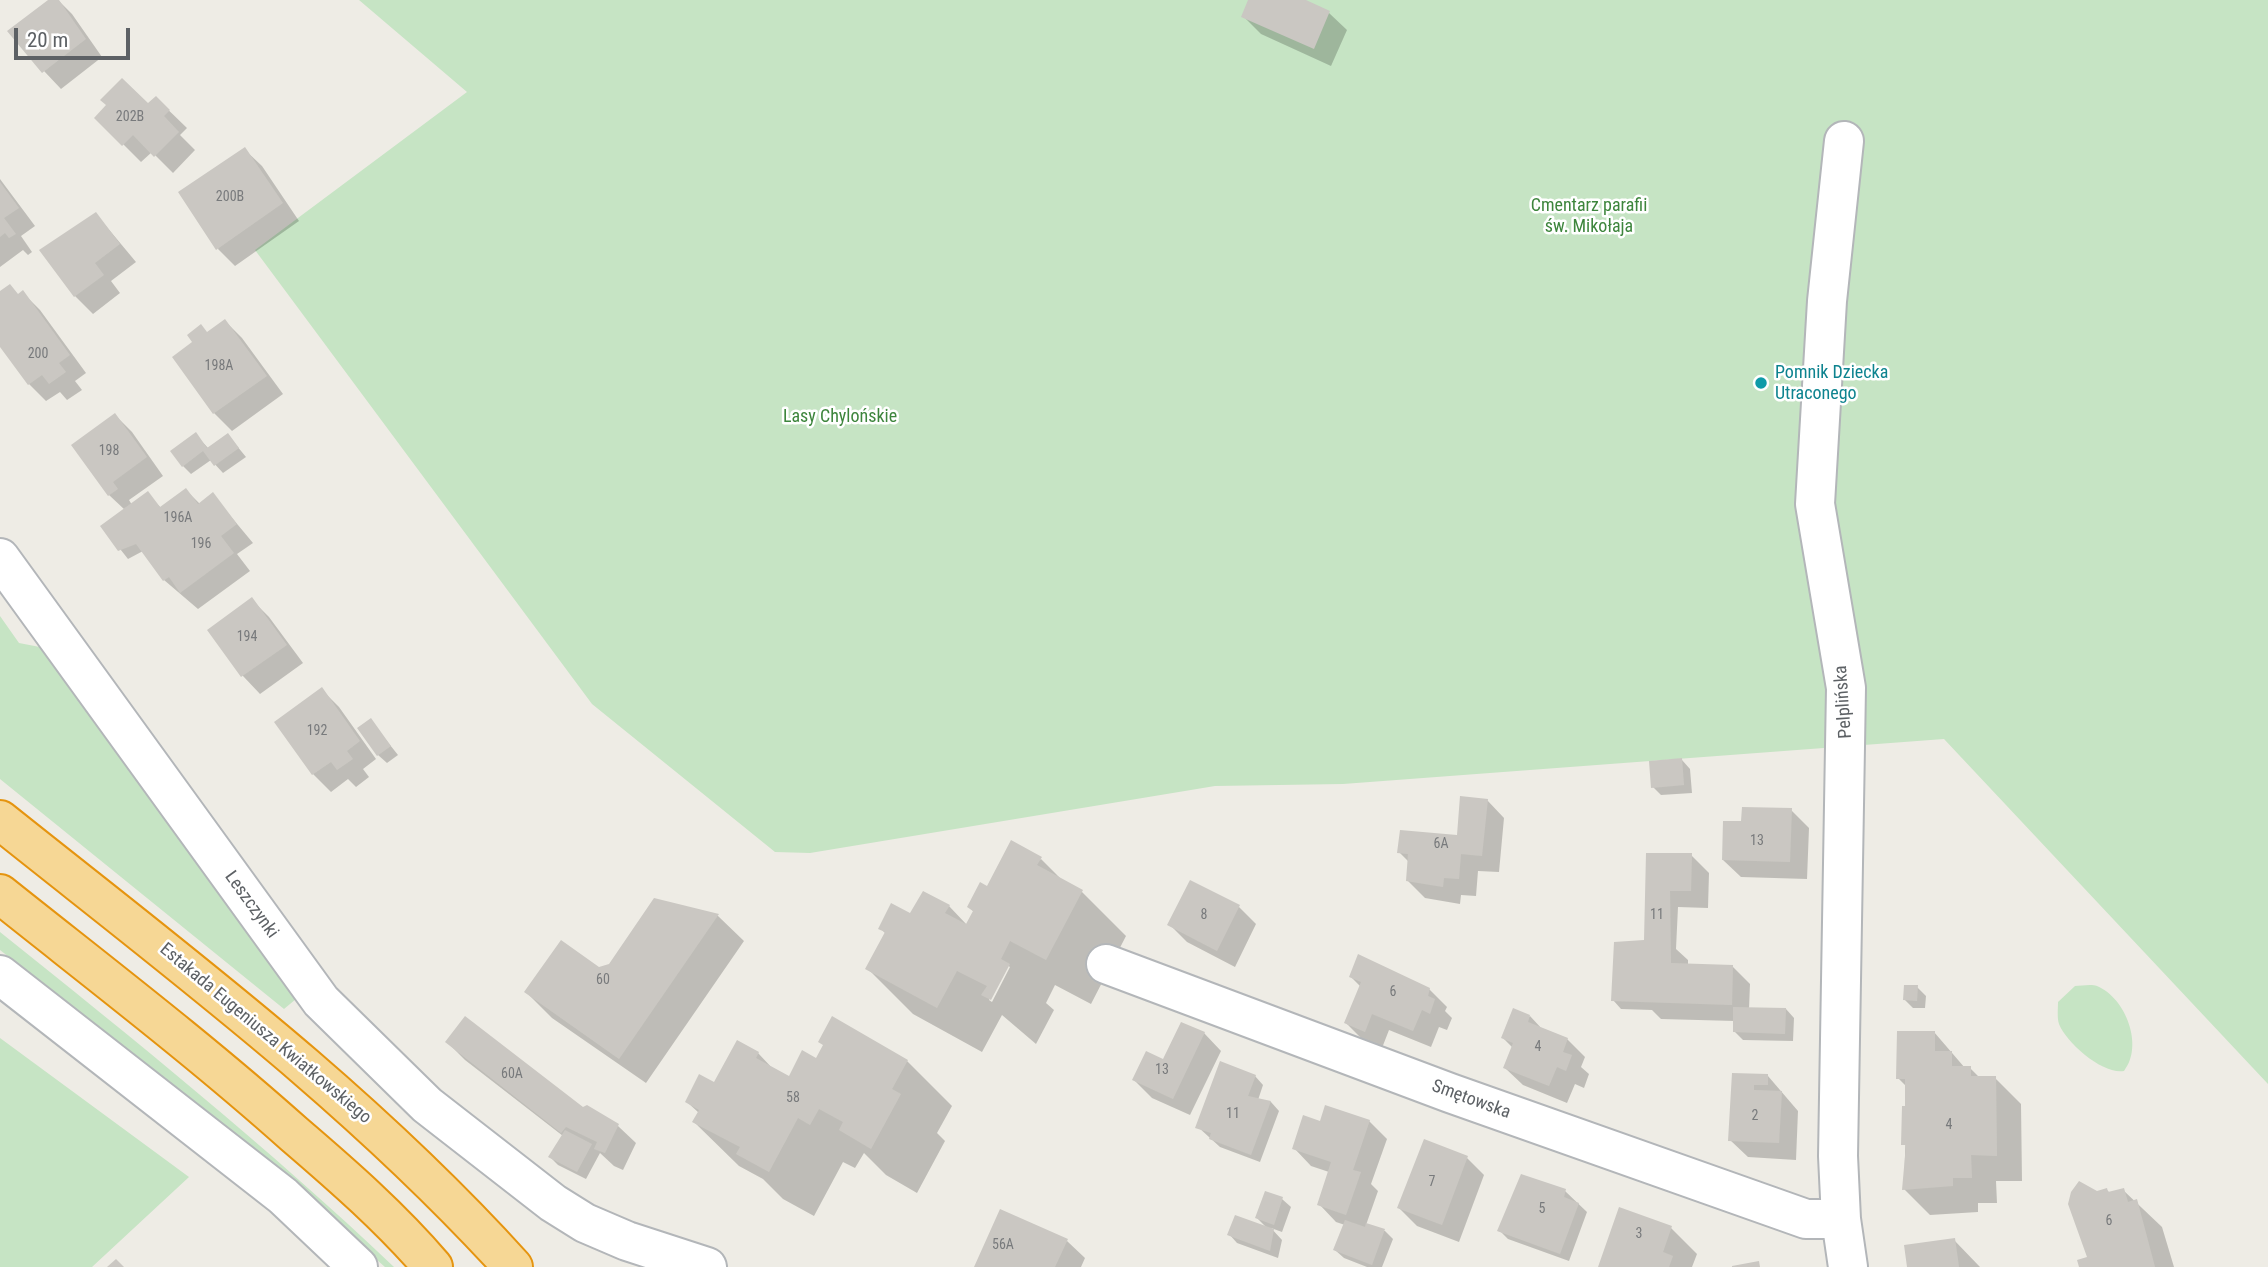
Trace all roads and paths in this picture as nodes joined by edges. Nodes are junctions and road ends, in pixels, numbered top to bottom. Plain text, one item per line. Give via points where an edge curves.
1 (1844, 141) dead end
2 (0, 558) edge
3 (0, 820) edge
4 (0, 894) edge
5 (1105, 964) dead end
6 (0, 975) edge
7 (1841, 1219) junction
8 (358, 1267) edge
9 (433, 1267) edge
10 (513, 1267) edge
11 (707, 1267) edge
12 (1848, 1267) edge

1 - 7 street, Pelplińska via 1827,302 1815,504 1846,688 1838,1157
2 - 11 street, Leszczynki via 321,1001 427,1105 553,1203 627,1241
3 - 10 highway, Estakada Eugeniusza Kwiatkowskiego via 345,1099 449,1196
4 - 9 highway via 245,1090 362,1193
5 - 7 street, Smętowska via 1806,1219
6 - 8 street via 283,1196
7 - 12 street, Pelplińska

